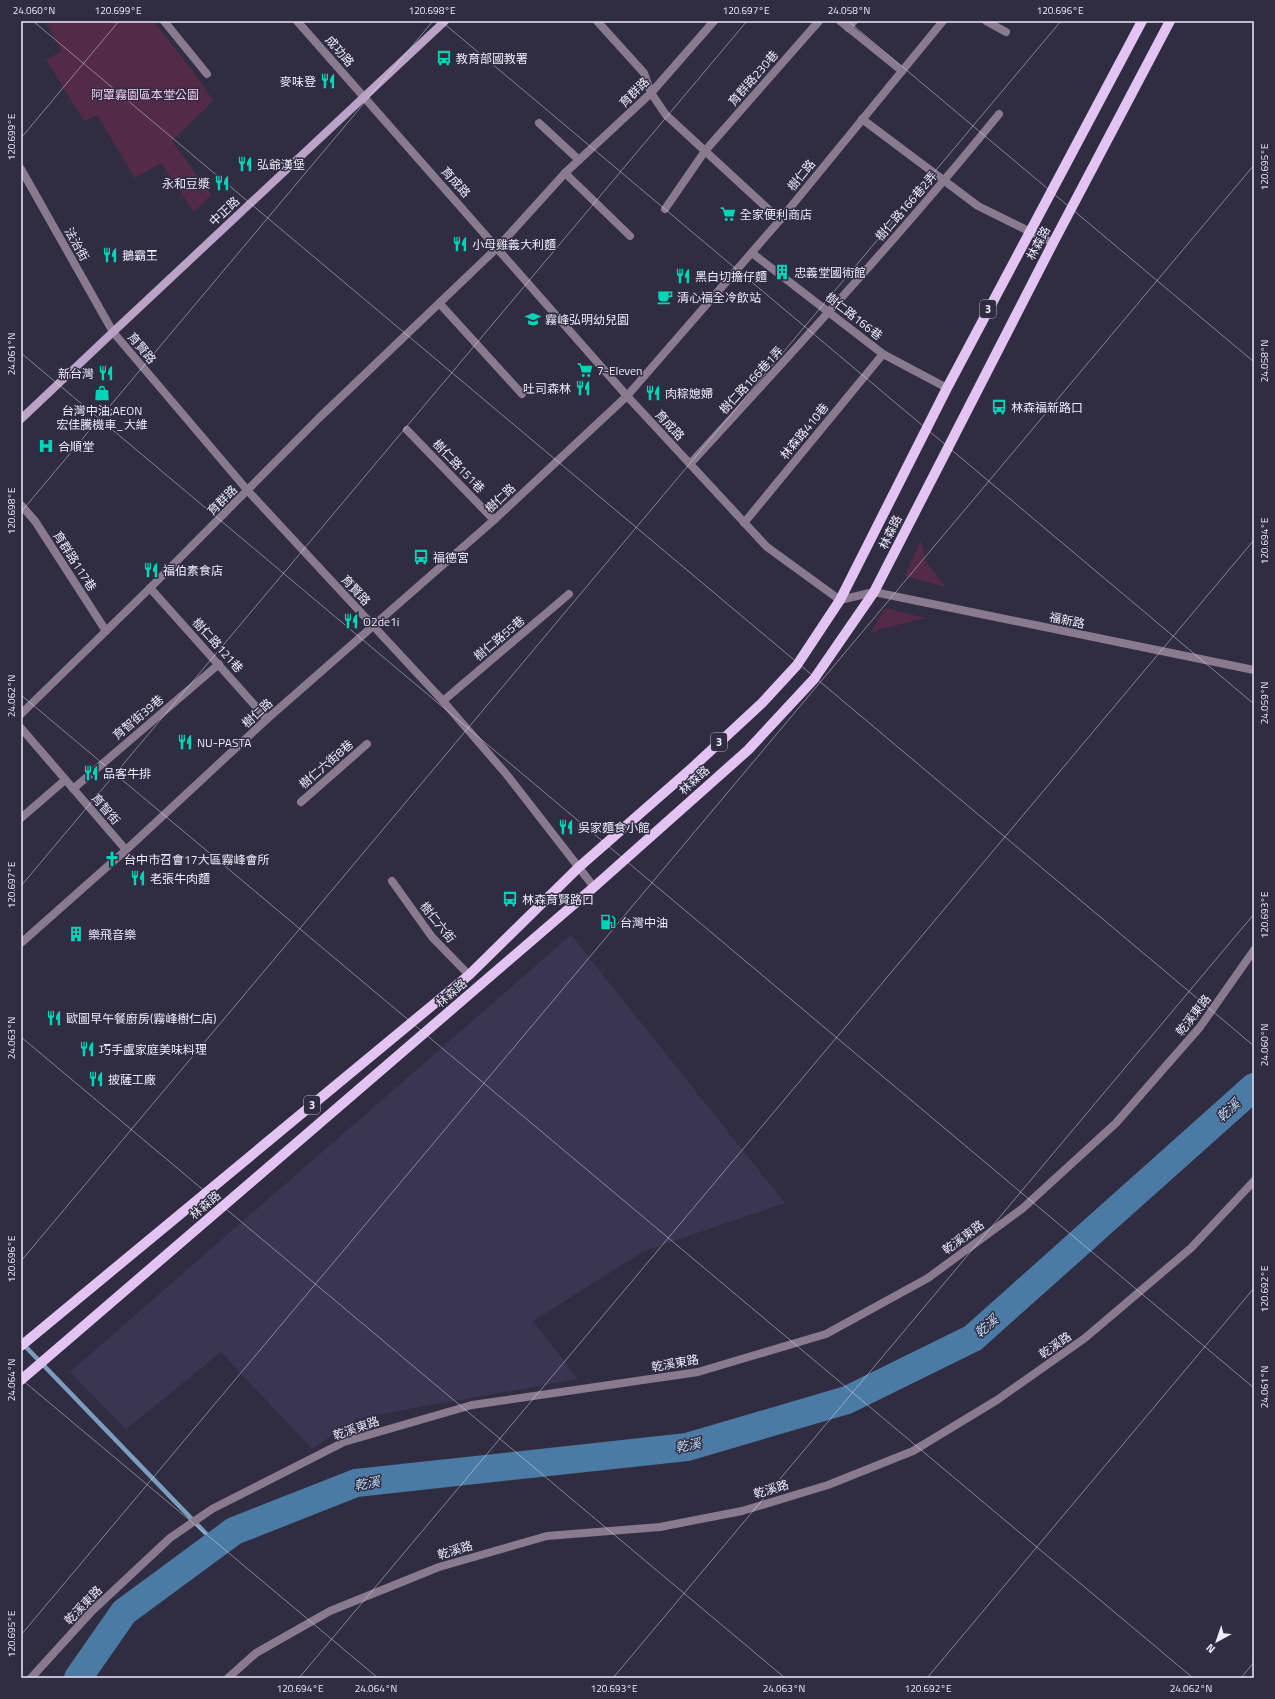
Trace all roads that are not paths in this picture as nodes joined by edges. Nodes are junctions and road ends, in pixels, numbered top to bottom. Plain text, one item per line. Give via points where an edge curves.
1 (164, 21) edge
2 (297, 21) edge
3 (445, 21) edge
4 (597, 21) edge
5 (714, 21) edge
6 (819, 21) edge
7 (840, 21) edge
8 (854, 21) edge
9 (943, 21) edge
10 (986, 21) edge
11 (1142, 21) edge
12 (1170, 21) edge
13 (848, 28) junction
14 (1006, 32) dead end
15 (902, 71) junction
16 (207, 74) dead end
17 (651, 93) junction
18 (364, 97) junction
19 (999, 114) dead end
20 (862, 119) junction
21 (539, 124) dead end
22 (705, 151) junction
23 (579, 160) junction
24 (21, 169) edge
25 (565, 173) junction
26 (944, 182) junction
27 (664, 209) dead end
28 (780, 220) junction
29 (1029, 232) junction
30 (630, 236) dead end
31 (1052, 243) junction
32 (498, 247) junction
33 (752, 253) junction
34 (440, 304) junction
35 (829, 312) junction
36 (113, 332) junction
37 (883, 354) junction
38 (946, 388) junction
39 (522, 394) dead end
40 (627, 396) junction
41 (21, 419) edge
42 (407, 430) dead end
43 (690, 464) junction
44 (248, 491) junction
45 (21, 506) edge
46 (494, 520) junction
47 (744, 523) junction
48 (150, 588) junction
49 (874, 592) junction
50 (569, 594) dead end
51 (840, 600) junction
52 (373, 626) junction
53 (106, 631) junction
54 (219, 664) junction
55 (1254, 670) edge
56 (443, 701) junction
57 (21, 714) edge
58 (267, 719) junction
59 (21, 728) edge
60 (367, 744) dead end
61 (65, 780) junction
62 (72, 789) junction
63 (301, 802) dead end
64 (21, 818) edge
65 (126, 850) junction
66 (579, 867) junction
67 (392, 881) dead end
68 (594, 887) junction
69 (21, 943) edge
70 (1254, 950) edge
71 (469, 975) junction
72 (1254, 1181) edge
73 (21, 1346) edge
74 (23, 1378) edge
75 (31, 1678) edge
76 (228, 1678) edge

1 - 16 street
2 - 18 street, 成功路
3 - 18 street, 中正路
4 - 17 street via 644,73
5 - 17 street, 育群路
6 - 22 street, 育群路230巷
7 - 13 street
8 - 13 street
9 - 15 street, 樹仁路
10 - 14 street
11 - 29 main road, 林森路 / 3
12 - 31 main road, 林森路 / 3
13 - 15 street
15 - 20 street, 樹仁路
17 - 22 street via 666,115
17 - 23 street, 育群路
18 - 32 street, 育成路
18 - 36 street, 中正路
19 - 26 street, 樹仁路166巷2弄
20 - 26 street
20 - 28 street, 樹仁路
21 - 23 street
22 - 27 street, 育群路230巷
22 - 28 street
23 - 25 street, 育群路
24 - 36 street, 法治街
25 - 30 street
25 - 32 street, 育群路
26 - 29 street via 978,206
26 - 35 street, 樹仁路166巷2弄
28 - 33 street, 樹仁路
29 - 31 street
29 - 38 main road, 林森路 / 3
31 - 49 main road, 林森路 / 3
32 - 34 street, 育群路
32 - 40 street, 育成路
33 - 35 street, 樹仁路166巷
33 - 40 street, 樹仁路
34 - 39 street
34 - 44 street, 育群路 via 320,418
35 - 37 street, 樹仁路166巷
35 - 43 street, 樹仁路166巷1弄
36 - 41 street, 中正路
36 - 44 street, 育賢路
37 - 38 street, 樹仁路166巷
37 - 47 street, 林森路410巷
38 - 51 main road, 林森路 / 3
40 - 43 street, 育成路
40 - 46 street, 樹仁路
42 - 46 street, 樹仁路151巷
43 - 47 street, 育成路
44 - 48 street, 育群路
44 - 52 street, 育賢路
45 - 53 street, 育群路117巷 via 35,521
46 - 52 street, 樹仁路
47 - 51 street, 育成路 via 767,547
48 - 53 street, 育群路
48 - 54 street, 樹仁路121巷
49 - 51 street
49 - 55 street, 福新路
49 - 68 main road, 林森路 / 3 via 814,679 748,750
50 - 56 street, 樹仁路55巷
51 - 66 main road, 林森路 / 3 via 797,665 762,703
52 - 56 street, 育賢路
52 - 58 street, 樹仁路
53 - 57 street, 育群路
54 - 58 street, 樹仁路121巷
54 - 62 street, 育智街39巷
56 - 66 street, 育賢路 via 507,775
58 - 65 street, 樹仁路
59 - 61 street, 育智街
60 - 63 street, 樹仁六街8巷
61 - 62 street, 育智街
61 - 64 street
62 - 65 street, 育智街
65 - 69 street, 樹仁路
66 - 68 street, 育賢路
66 - 71 main road, 林森路 / 3
67 - 71 street, 樹仁六街 via 432,937
68 - 74 main road, 林森路 / 3
70 - 75 street, 乾溪東路 via 1200,1027 1116,1123 1023,1208 928,1278 826,1334 698,1372 472,1405 344,1442 212,1509 170,1538 92,1611
71 - 73 main road, 林森路 / 3
72 - 76 street, 乾溪路 via 1191,1248 1085,1338 996,1400 913,1451 828,1484 742,1511 660,1527 547,1536 439,1567 330,1611 256,1653

